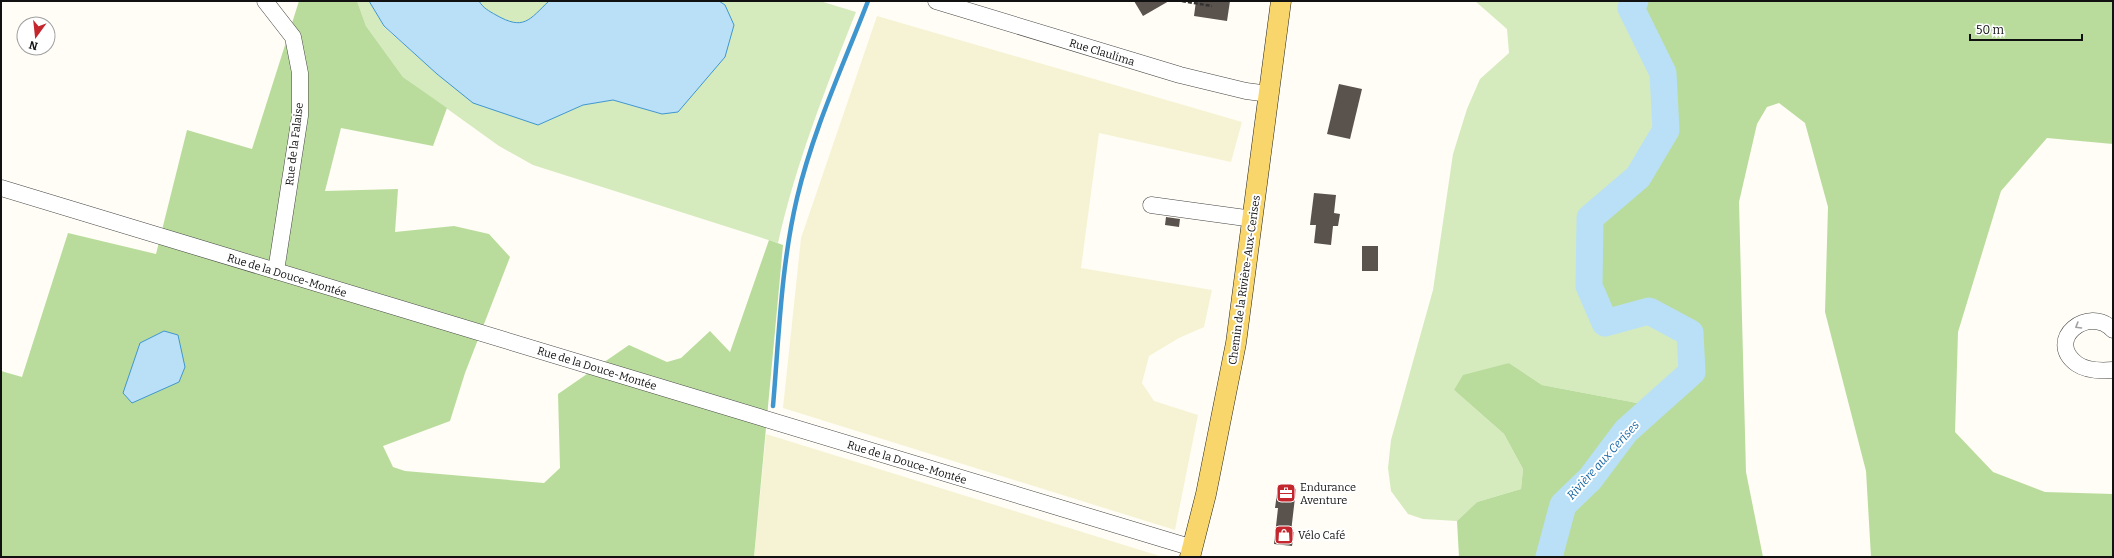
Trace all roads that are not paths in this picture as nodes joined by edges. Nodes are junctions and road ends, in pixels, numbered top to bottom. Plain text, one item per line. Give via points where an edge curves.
1 (265, 1) edge
2 (936, 1) edge
3 (1281, 1) edge
4 (1270, 94) junction
5 (1, 188) edge
6 (1151, 205) dead end
7 (1253, 219) junction
8 (276, 271) junction
9 (2113, 330) edge
10 (2113, 370) edge
11 (1192, 553) edge

1 - 8 street, Rue de la Falaise via 293,37 300,73 300,116
2 - 4 street, Rue Claulima via 1165,71 1246,91
3 - 4 main road, Chemin de la Rivière-Aux-Cerises
4 - 7 main road, Chemin de la Rivière-Aux-Cerises
5 - 8 street, Rue de la Douce-Montée
6 - 7 street
7 - 11 main road, Chemin de la Rivière-Aux-Cerises via 1234,351
8 - 11 street, Rue de la Douce-Montée
9 -> 10 street via 2101,322 2088,321 2074,328 2065,342 2070,358 2081,367 2098,371

